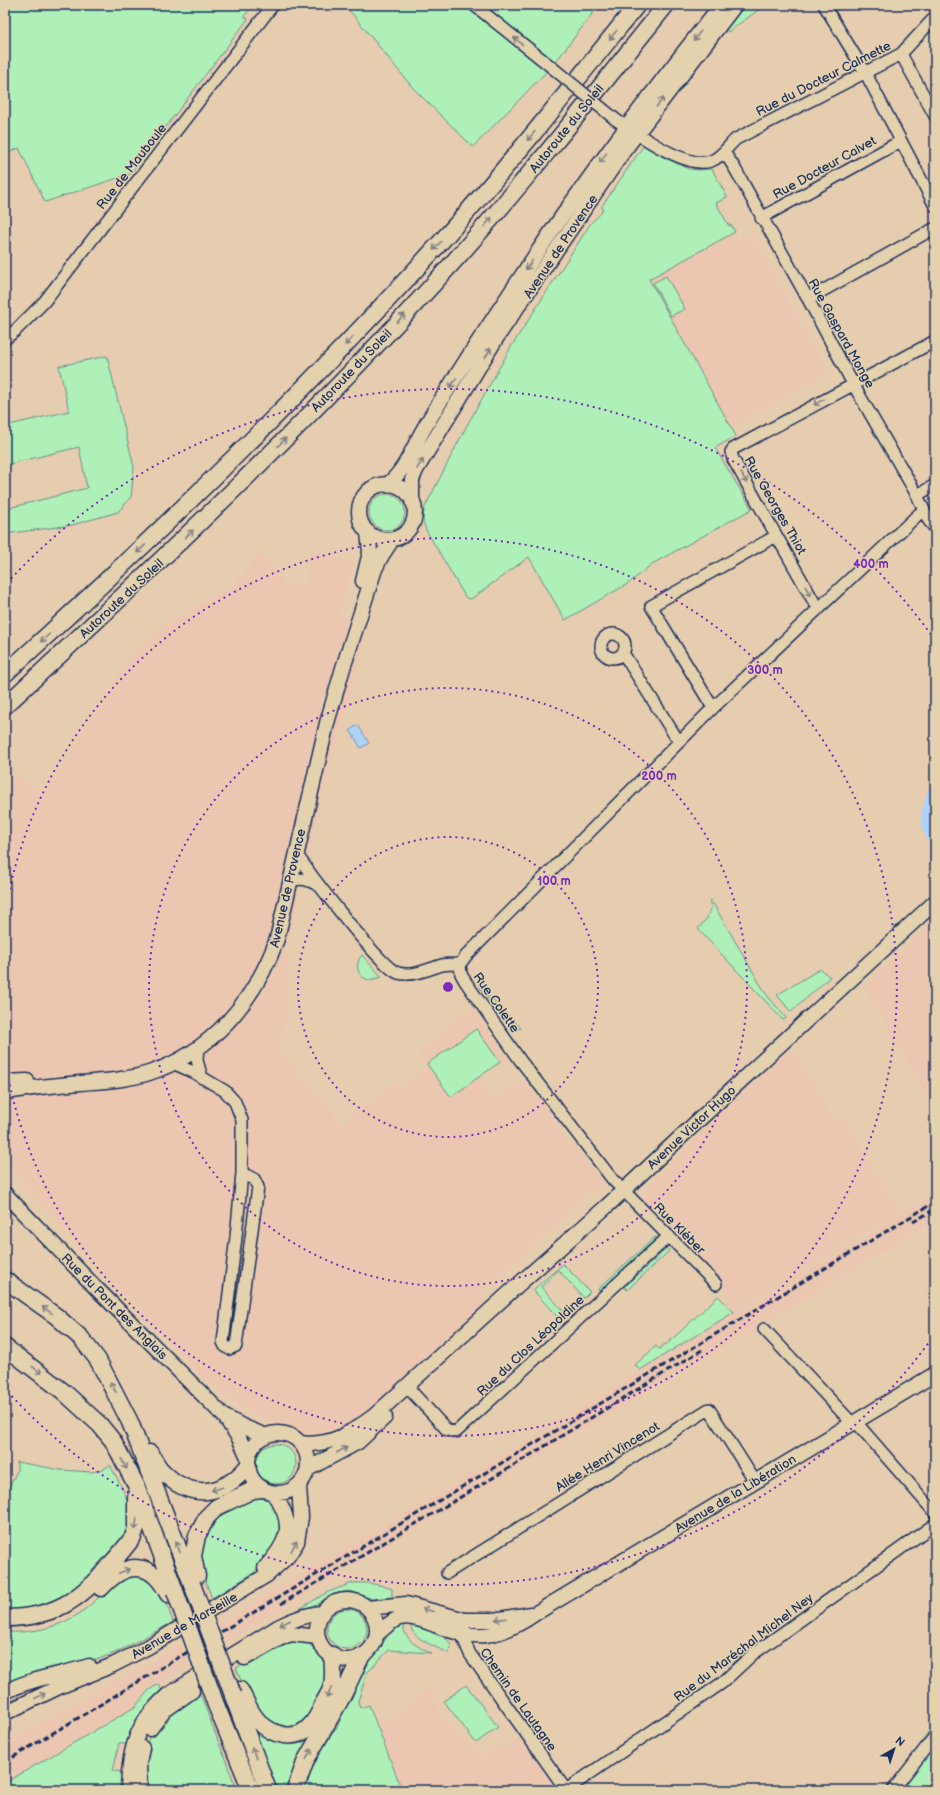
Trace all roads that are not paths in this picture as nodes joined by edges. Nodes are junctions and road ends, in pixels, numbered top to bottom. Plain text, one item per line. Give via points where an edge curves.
1 (273, 5) edge
2 (474, 5) edge
3 (637, 5) edge
4 (666, 5) edge
5 (721, 5) edge
6 (735, 5) edge
7 (824, 5) edge
8 (935, 17) edge
9 (901, 54) junction
10 (865, 72) junction
11 (935, 116) edge
12 (626, 126) junction
13 (901, 141) junction
14 (721, 155) junction
15 (935, 206) edge
16 (761, 218) junction
17 (935, 228) edge
18 (808, 299) junction
19 (5, 339) edge
20 (935, 340) edge
21 (853, 384) junction
22 (387, 484) junction
23 (935, 485) edge
24 (917, 495) junction
25 (412, 501) junction
26 (923, 510) junction
27 (935, 528) edge
28 (368, 532) junction
29 (776, 536) junction
30 (392, 540) junction
31 (820, 608) junction
32 (623, 653) dead end
33 (5, 674) edge
34 (5, 706) edge
35 (713, 708) junction
36 (679, 742) junction
37 (296, 853) junction
38 (290, 882) junction
39 (321, 887) junction
40 (935, 902) edge
41 (460, 964) junction
42 (198, 1047) junction
43 (173, 1062) junction
44 (202, 1078) junction
45 (5, 1082) edge
46 (5, 1092) edge
47 (242, 1173) junction
48 (624, 1191) junction
49 (5, 1194) edge
50 (669, 1236) junction
51 (5, 1280) edge
52 (716, 1284) dead end
53 (764, 1329) dead end
54 (5, 1347) edge
55 (446, 1351) junction
56 (935, 1374) edge
57 (411, 1391) junction
58 (225, 1417) junction
59 (130, 1422) junction
60 (853, 1422) junction
61 (266, 1436) junction
62 (300, 1443) junction
63 (248, 1462) junction
64 (308, 1469) junction
65 (755, 1481) junction
66 (136, 1486) junction
67 (299, 1486) junction
68 (267, 1491) junction
69 (935, 1513) edge
70 (935, 1524) edge
71 (447, 1573) dead end
72 (195, 1582) junction
73 (172, 1593) junction
74 (368, 1608) junction
75 (322, 1613) junction
76 (536, 1613) junction
77 (5, 1618) edge
78 (465, 1620) junction
79 (5, 1628) edge
80 (377, 1634) junction
81 (464, 1634) junction
82 (318, 1638) junction
83 (332, 1655) junction
84 (361, 1657) junction
85 (5, 1692) edge
86 (236, 1692) junction
87 (5, 1713) edge
88 (935, 1736) edge
89 (128, 1790) edge
90 (140, 1790) edge
91 (250, 1790) edge
92 (268, 1790) edge
93 (295, 1790) edge
94 (566, 1790) edge
95 (893, 1790) edge

1 - 19 street, Rue de Mauboule via 44,302
12 -> 2 street, bridge
3 -> 33 highway, Autoroute du Soleil via 495,179 342,349 241,452
34 -> 4 highway, Autoroute du Soleil via 172,550 359,364 512,195
5 -> 12 main road, Avenue de Provence
12 -> 6 main road, Avenue de Provence
7 - 10 street
8 - 9 street, Rue du Docteur Calmette
9 - 10 street, Rue du Docteur Calmette
9 - 11 street
10 - 13 street
10 - 14 street, Rue du Docteur Calmette via 736,139
12 - 14 street via 695,163 711,161
12 -> 22 main road, Avenue de Provence via 519,279 426,425 399,474
25 -> 12 main road, Avenue de Provence via 412,480 416,470
13 - 15 street
13 - 16 street, Rue Docteur Calvet
14 - 16 street, Rue Gaspard Monge via 734,167
16 - 18 street, Rue Gaspard Monge
17 - 18 street
18 - 21 street, Rue Gaspard Monge
20 - 21 street
21 - 24 street, Rue Gaspard Monge
21 -> 29 street, Rue Georges Thiot via 731,452
22 - 25 main road via 402,489
22 - 28 main road via 368,492 360,503 359,517
23 - 24 street
24 - 26 street, Rue Gaspard Monge
25 - 30 main road via 414,518 411,526
26 - 27 street, Rue Gaspard Monge
26 - 31 street
28 - 30 main road via 383,540
28 - 45 main road, Avenue de Provence via 370,549 366,567 326,694 268,939 248,986 209,1029 182,1048 154,1061 117,1072
29 -> 31 street, Rue Georges Thiot
29 - 35 street via 652,606
30 - 37 main road, Avenue de Provence via 376,570 343,668
31 - 35 street
32 - 36 street
35 - 36 street
36 - 41 street
37 - 38 main road, Avenue de Provence
37 - 39 street, Rue Colette
38 - 39 street via 294,879 310,880
38 - 42 main road, Avenue de Provence via 271,957 254,989 229,1021
39 - 41 street, Rue Colette via 390,969 406,974
40 - 48 main road, Avenue Victor Hugo via 738,1082
41 - 48 street, Rue Colette via 465,981 520,1060
42 - 43 main road, Avenue de Provence
42 - 44 street via 197,1060
43 - 44 street
43 - 46 main road, Avenue de Provence via 149,1073 133,1076
44 - 47 street via 225,1091 239,1109 243,1132
47 - 47 street via 254,1179 258,1187 236,1346 229,1349 223,1342
48 - 50 street, Rue Kléber
48 - 55 main road, Avenue Victor Hugo
49 - 58 main road, Rue du Pont des Anglais
50 - 52 street, Rue Kléber
50 - 57 street, Rue du Clos Léopoldine via 456,1432 447,1430
59 -> 51 highway via 98,1360 81,1338 56,1316
53 - 60 street
54 -> 66 highway via 64,1392 100,1425 113,1441
55 - 57 main road, Avenue Victor Hugo
55 - 62 main road, Avenue Victor Hugo via 374,1416 348,1434 332,1442
56 - 60 main road, Avenue de la Libération
64 -> 57 main road, Avenue Victor Hugo via 358,1442
58 - 61 main road, Rue du Pont des Anglais
58 - 63 main road, Rue du Pont des Anglais via 239,1438
63 -> 59 highway via 232,1483 204,1492 190,1489 176,1483 161,1471
72 -> 59 highway
60 - 65 main road, Avenue de la Libération
60 - 69 street
61 - 62 main road via 280,1433
61 - 63 main road via 252,1448
62 - 64 main road via 308,1459
63 - 68 main road via 250,1475 255,1483
64 - 67 main road
65 - 71 street, Allée Henri Vincenot via 709,1409
65 - 76 main road, Avenue de la Libération
66 - 73 highway
66 -> 77 highway via 137,1518 133,1537 88,1588 78,1598 47,1612 30,1617
67 - 68 main road via 286,1493
87 -> 67 main road, Avenue de Marseille via 148,1647 267,1575 288,1556 297,1542 301,1517
68 - 72 highway via 253,1490 217,1507 207,1517 197,1536 193,1556
68 - 85 main road, Avenue de Marseille via 284,1510 287,1531 280,1549 261,1573 153,1639 120,1656 32,1681
70 - 94 street, Rue du Maréchal Michel Ney via 754,1654 722,1683
72 - 86 highway, bridge via 208,1626
79 -> 73 highway via 33,1627 65,1616 95,1595 115,1576 132,1568 156,1575
73 - 91 highway, bridge
74 - 75 main road via 361,1603 344,1600 335,1602
78 -> 74 main road, Avenue de la Libération via 406,1604
74 - 80 main road via 374,1615
75 - 82 main road via 318,1625
75 -> 89 main road via 293,1619 278,1627 156,1705 139,1729 134,1742 128,1770
76 -> 78 main road, Avenue de la Libération via 493,1620
76 - 81 main road, Avenue de la Libération via 503,1632
78 - 81 street, Chemin de Lautagne
80 - 81 main road, Avenue de la Libération via 394,1621 406,1617
80 - 84 main road via 372,1647
81 - 94 street, Chemin de Lautagne via 465,1645 470,1654
82 - 83 main road
82 - 90 main road via 291,1634 281,1638 183,1696 165,1710 148,1733 141,1749
83 - 84 main road via 346,1660
83 -> 86 highway via 334,1672 331,1688 316,1720 300,1733 286,1735 268,1729 258,1721
93 -> 84 highway via 306,1760 342,1697
92 -> 86 highway
88 - 95 street

